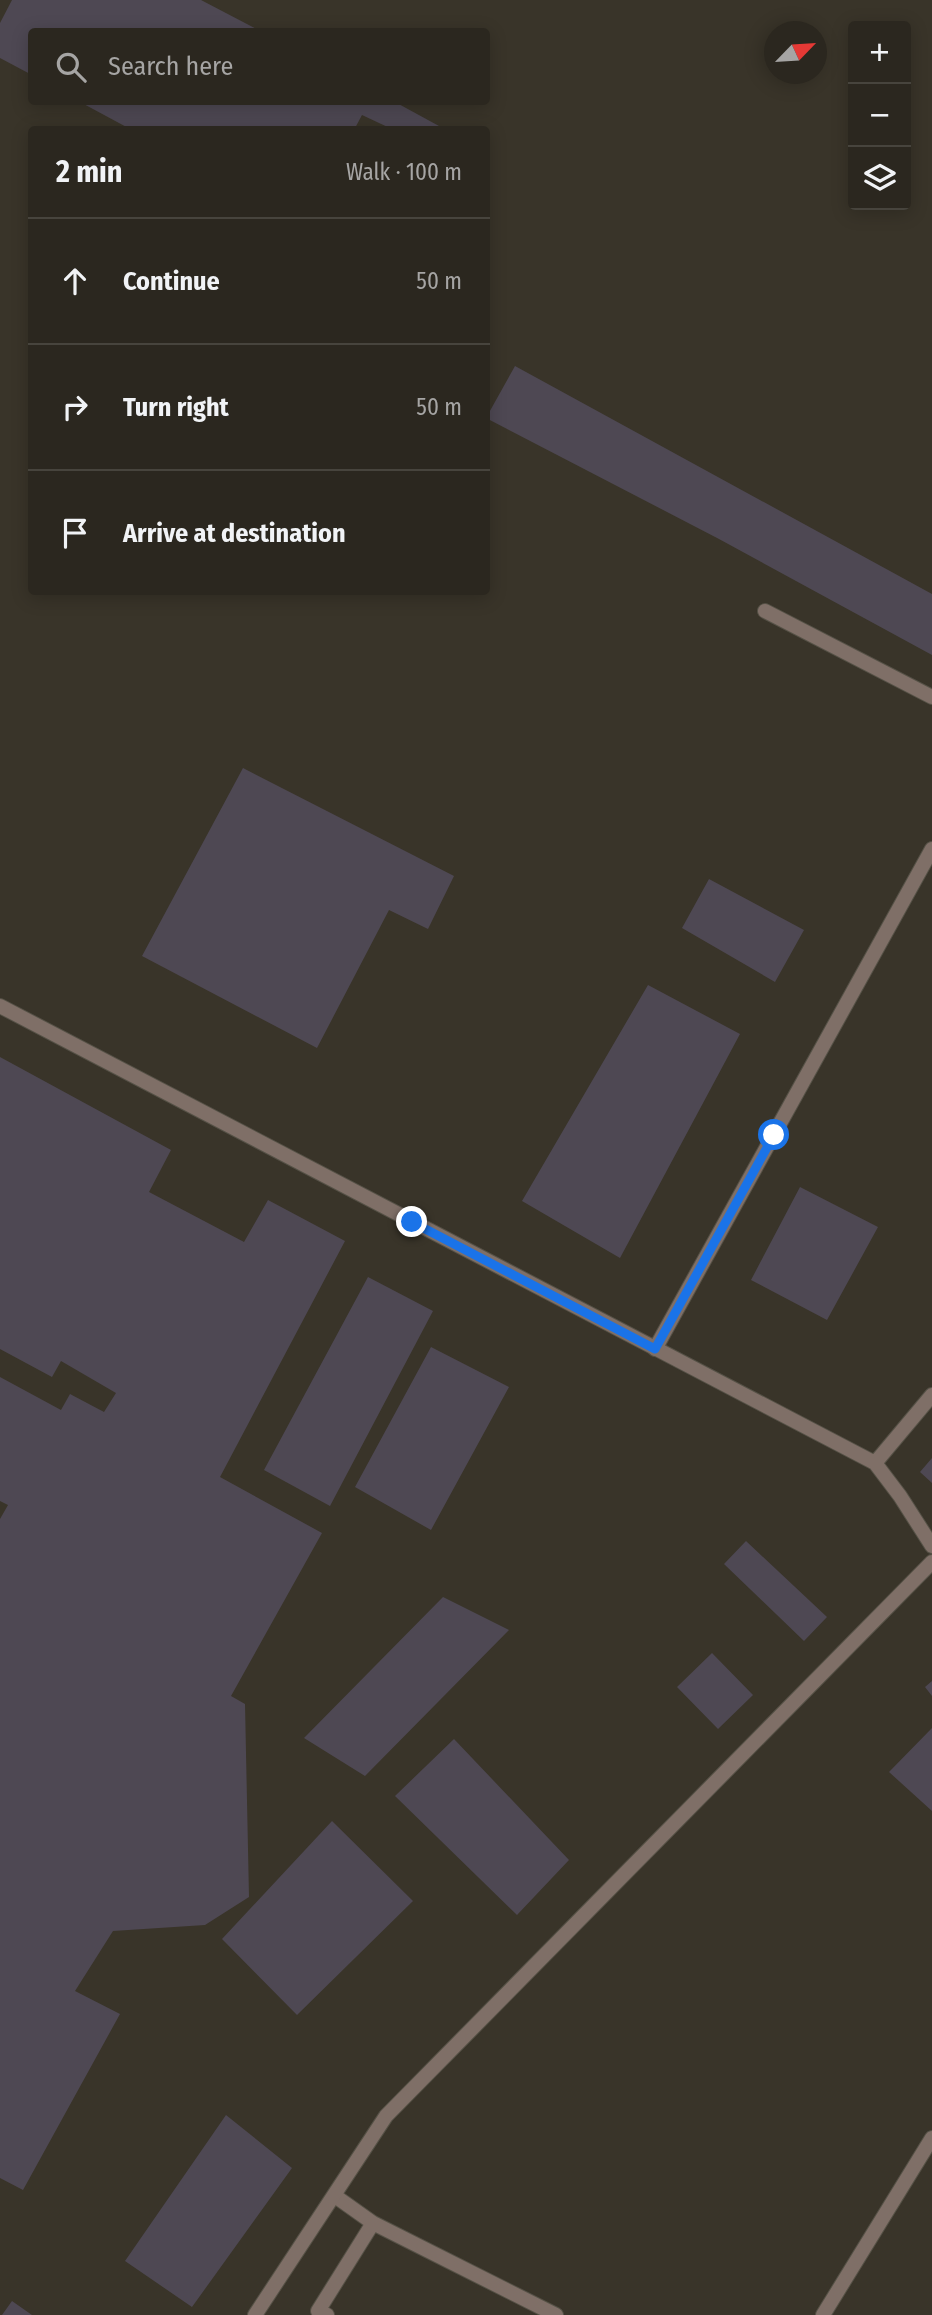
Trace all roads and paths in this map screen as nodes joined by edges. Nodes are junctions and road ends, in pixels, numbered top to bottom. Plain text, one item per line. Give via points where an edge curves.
1 (765, 611) dead end
2 (932, 697) edge
3 (932, 849) edge
4 (0, 1006) edge
5 (655, 1349) junction
6 (932, 1395) edge
7 (875, 1464) junction
8 (932, 1546) edge
9 (932, 1562) edge
10 (932, 2138) edge
11 (335, 2196) junction
12 (373, 2223) junction
13 (255, 2315) edge
14 (327, 2315) edge
15 (556, 2315) edge
16 (823, 2315) edge

1 - 2 street
3 - 5 street
4 - 5 street
5 - 7 street
6 - 7 street
7 - 8 street
9 - 11 street via 386,2116
10 - 16 street
11 - 12 street
11 - 13 street
12 - 14 street via 318,2311
12 - 15 street

